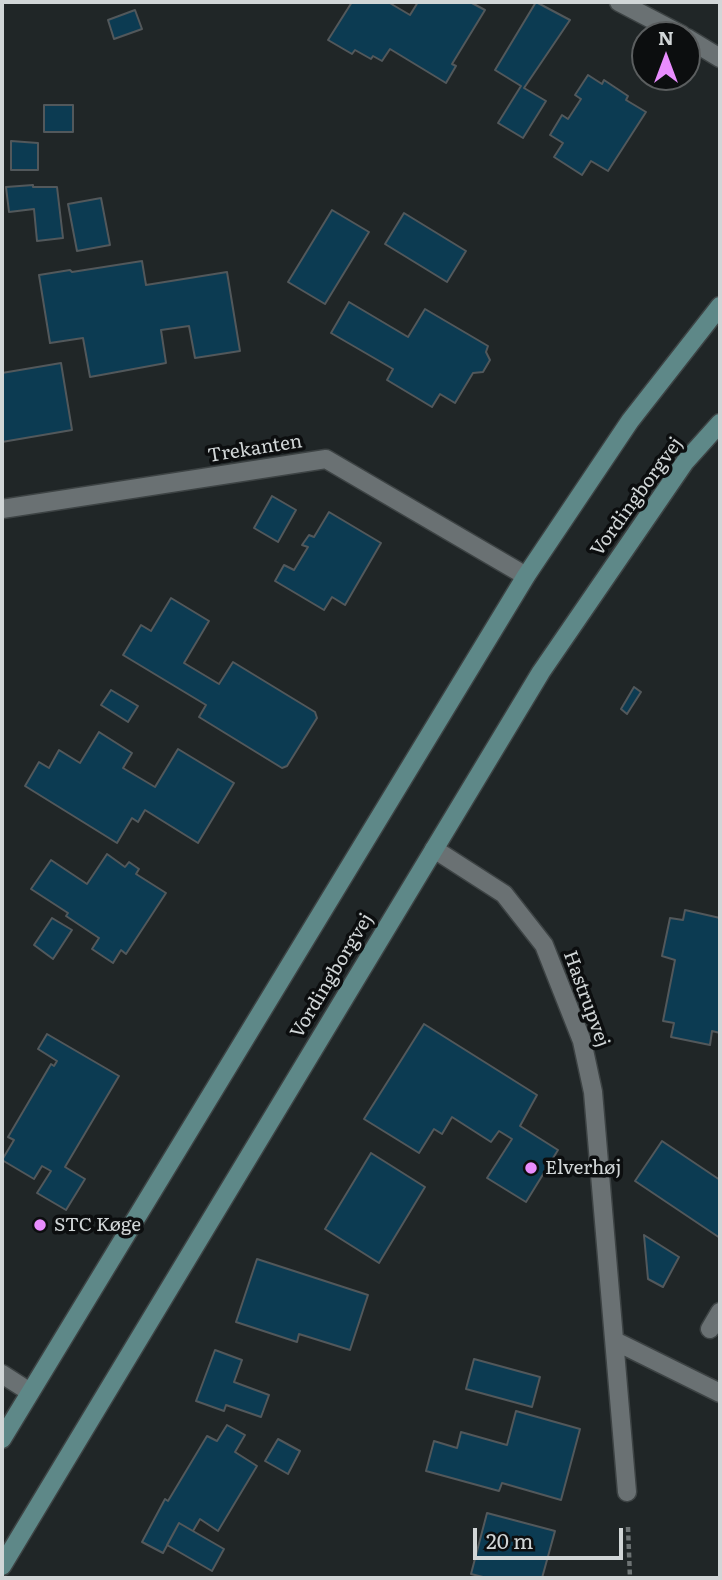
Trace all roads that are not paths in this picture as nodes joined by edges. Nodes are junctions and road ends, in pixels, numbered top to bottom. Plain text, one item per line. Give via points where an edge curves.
1 (619, 2) edge
2 (655, 21) edge
3 (701, 46) edge
4 (720, 58) edge
5 (720, 306) edge
6 (720, 423) edge
7 (2, 509) edge
8 (526, 576) junction
9 (434, 849) junction
10 (720, 1312) edge
11 (710, 1329) dead end
12 (615, 1341) junction
13 (2, 1374) edge
14 (30, 1392) junction
15 (720, 1392) edge
16 (2, 1439) edge
17 (626, 1492) road end
18 (2, 1566) edge

1 - 2 street
3 - 4 street
5 - 8 main road via 630,421
6 - 9 main road, Vordingborgvej via 685,462 541,671
7 - 8 street, Trekanten via 326,459
8 - 14 main road
9 - 12 street, Hastrupvej via 504,894 544,945 582,1041 593,1091
9 - 18 main road, Vordingborgvej
10 - 11 street
12 - 15 street
12 - 17 street, Hastrupvej
13 - 14 street
14 - 16 main road

